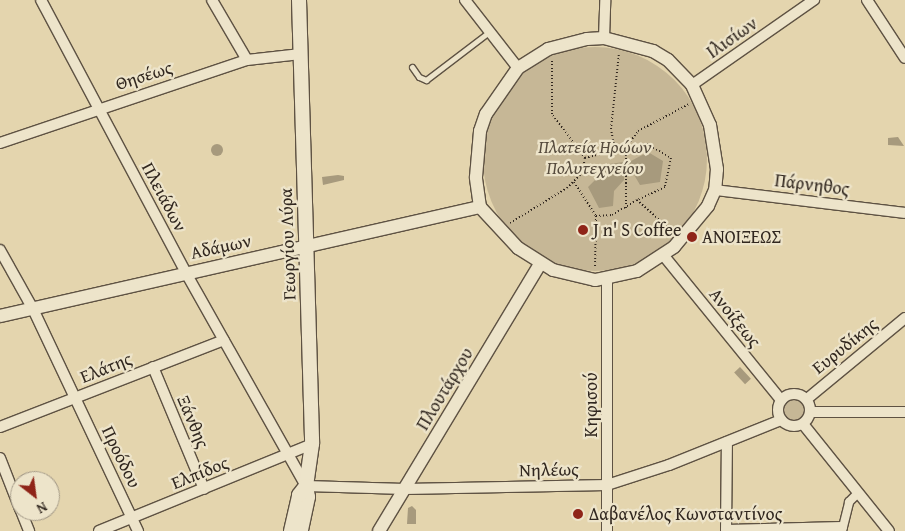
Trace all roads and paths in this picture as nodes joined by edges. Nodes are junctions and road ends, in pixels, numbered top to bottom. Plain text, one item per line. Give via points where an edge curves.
1 (41, 0) edge
2 (212, 0) edge
3 (299, 0) edge
4 (465, 0) edge
5 (605, 0) edge
6 (814, 0) edge
7 (880, 0) edge
8 (869, 4) edge
9 (489, 32) junction
10 (604, 38) junction
11 (620, 40) junction
12 (548, 49) junction
13 (301, 54) junction
14 (905, 58) edge
15 (247, 60) junction
16 (412, 67) dead end
17 (518, 68) junction
18 (692, 85) junction
19 (700, 98) junction
20 (98, 109) junction
21 (0, 143) edge
22 (626, 147) junction
23 (616, 150) junction
24 (585, 158) junction
25 (574, 182) junction
26 (715, 190) junction
27 (637, 200) junction
28 (480, 207) junction
29 (626, 208) junction
30 (905, 213) edge
31 (596, 216) junction
32 (499, 230) junction
33 (682, 239) junction
34 (307, 246) junction
35 (0, 250) edge
36 (664, 256) junction
37 (540, 264) junction
38 (186, 272) junction
39 (601, 280) junction
40 (33, 309) junction
41 (0, 316) edge
42 (905, 318) edge
43 (224, 340) junction
44 (153, 367) junction
45 (74, 398) junction
46 (806, 399) junction
47 (782, 400) junction
48 (811, 412) junction
49 (905, 412) edge
50 (781, 420) junction
51 (803, 424) junction
52 (0, 427) edge
53 (727, 442) junction
54 (312, 444) junction
55 (286, 455) junction
56 (0, 458) edge
57 (10, 484) edge
58 (607, 485) junction
59 (306, 486) junction
60 (204, 489) junction
61 (405, 489) junction
62 (858, 493) junction
63 (132, 518) junction
64 (842, 529) edge
65 (726, 530) edge
66 (99, 531) edge
67 (138, 531) edge
68 (291, 531) edge
69 (301, 531) edge
70 (379, 531) edge
71 (607, 531) edge
72 (889, 531) edge

1 - 20 street, Πλειάδων
2 - 15 street
3 - 13 main road, Γεωργίου Λύρα
4 - 9 street
5 - 10 street
6 - 18 street, Ιλισίων
7 - 8 street
8 - 14 street
9 - 16 lane via 426,80 419,78
9 - 17 street
10 - 11 street
10 - 12 street
11 - 18 street via 654,51
11 - 23 path via 611,129
12 - 17 street
12 - 24 path via 554,81 552,114
13 - 15 street, Θησέως
13 - 34 main road, Γεωργίου Λύρα
15 - 20 street, Θησέως
17 - 28 street via 494,98 480,131 476,177
18 - 19 street
19 - 22 path via 638,132
19 - 26 street via 716,150
20 - 21 street, Θησέως
20 - 38 street, Πλειάδων
22 - 23 path
22 - 27 path via 647,144 671,158 665,187
22 - 29 path
23 - 24 path
24 - 25 path via 582,173
25 - 31 path
25 - 32 path
26 - 30 street, Πάρνηθος
26 - 33 street via 708,206
27 - 29 path
27 - 33 path
28 - 32 street
28 - 34 street, Αδάμων
29 - 31 path via 612,215
31 - 39 path
32 - 37 street
33 - 36 street
34 - 38 street, Αδάμων
34 - 54 main road, Γεωργίου Λύρα
35 - 40 street, Προόδου
36 - 39 street via 637,271
36 - 47 street, Ανοίξεως
37 - 39 street via 566,275
37 - 61 street, Πλουτάρχου
38 - 40 street, Αδάμων
38 - 43 street, Πλειάδων
39 - 58 street, Κηφισού
40 - 41 street, Αδάμων
40 - 45 street, Προόδου
42 - 46 street, Ευρυδίκης
43 - 44 street, Ελάτης
43 - 55 street, Πλειάδων
44 - 45 street, Ελάτης
44 - 60 street, Ξάνθης
45 - 52 street, Ελάτης
45 - 63 street, Προόδου
46 - 47 street via 797,394
46 - 48 street
47 - 50 street via 778,410
48 - 49 street
48 - 51 street
50 - 51 street via 791,426
50 - 53 street, Νηλέως
51 - 62 street
53 - 58 street, Νηλέως
53 - 65 street
54 - 55 street, Ελπίδος
54 - 59 main road, Γεωργίου Λύρα
55 - 59 street, Πλειάδων
55 - 60 street, Ελπίδος
56 - 57 street
58 - 61 street, Νηλέως
58 - 71 street, Κηφισού
59 - 61 street, Νηλέως
59 - 68 main road, Γεωργίου Λύρα via 298,495
59 - 69 main road, Γεωργίου Λύρα via 308,497
60 - 63 street, Ελπίδος
61 - 70 street, Πλουτάρχου
62 - 64 street via 849,502
62 - 72 street
63 - 66 street, Ελπίδος
63 - 67 street, Προόδου
64 - 65 street

